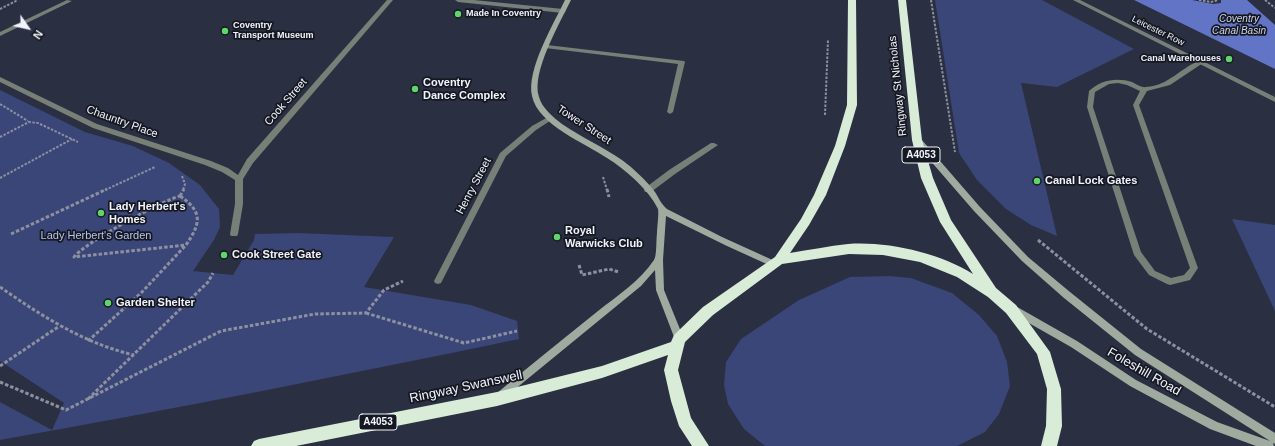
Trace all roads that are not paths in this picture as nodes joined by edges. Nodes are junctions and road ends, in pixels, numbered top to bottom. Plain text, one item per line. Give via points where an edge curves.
1 (390, 0) edge
2 (458, 0) edge
3 (568, 0) edge
4 (852, 0) edge
5 (902, 0) edge
6 (1076, 0) edge
7 (69, 1) dead end
8 (563, 11) junction
9 (0, 34) edge
10 (547, 46) junction
11 (1201, 62) junction
12 (0, 79) edge
13 (1144, 90) junction
14 (1275, 100) edge
15 (670, 112) dead end
16 (550, 119) junction
17 (917, 140) junction
18 (714, 145) dead end
19 (239, 179) junction
20 (648, 190) junction
21 (662, 209) junction
22 (234, 234) dead end
23 (659, 260) junction
24 (777, 262) junction
25 (438, 281) dead end
26 (993, 293) junction
27 (1011, 309) junction
28 (677, 343) junction
29 (497, 398) junction
30 (1275, 439) edge
31 (259, 446) edge
32 (701, 446) edge
33 (1049, 446) edge
34 (1269, 446) edge

1 - 19 street, Cook Street via 262,145
2 - 8 street
3 - 8 street, Tower Street
4 - 24 highway, A4053 via 850,112 840,146 820,195
5 - 17 highway, Ringway St Nicholas / A4053
6 - 11 street, Leicester Row
7 - 9 street
8 - 10 street, Tower Street
10 - 15 street via 682,62
10 - 16 street, Tower Street via 533,88 535,99
11 - 13 street via 1168,84
11 - 14 street, Leicester Row
12 - 19 street, Chauntry Place via 95,126 208,163
13 - 13 street via 1136,105 1194,268 1187,278 1170,282 1152,273 1137,253 1090,106 1092,91 1104,82 1123,80
16 - 20 street, Tower Street via 620,162
16 - 25 street, Henry Street via 534,128 503,155
17 - 26 highway, Ringway St Nicholas / A4053 via 927,178 946,222
17 - 30 street via 1025,259 1067,295 1138,352
18 - 20 street
19 - 22 street via 239,204
20 - 21 street, Tower Street
21 - 23 street
21 - 24 street, Tower Street via 714,238
23 - 28 street via 660,290
23 - 29 street via 638,284
24 - 26 highway, A4053 via 849,249 883,250 928,260 962,273
24 - 28 highway, A4053 via 708,311
26 - 27 highway, A4053
27 - 33 highway, A4053 via 1043,352 1054,389 1054,426
27 - 34 street, Foleshill Road via 1074,344 1133,383 1214,426
28 - 29 highway, Ringway Swanswell / A4053 via 602,372
28 - 32 highway via 672,370 678,401 684,421
29 - 31 highway, Ringway Swanswell / A4053

